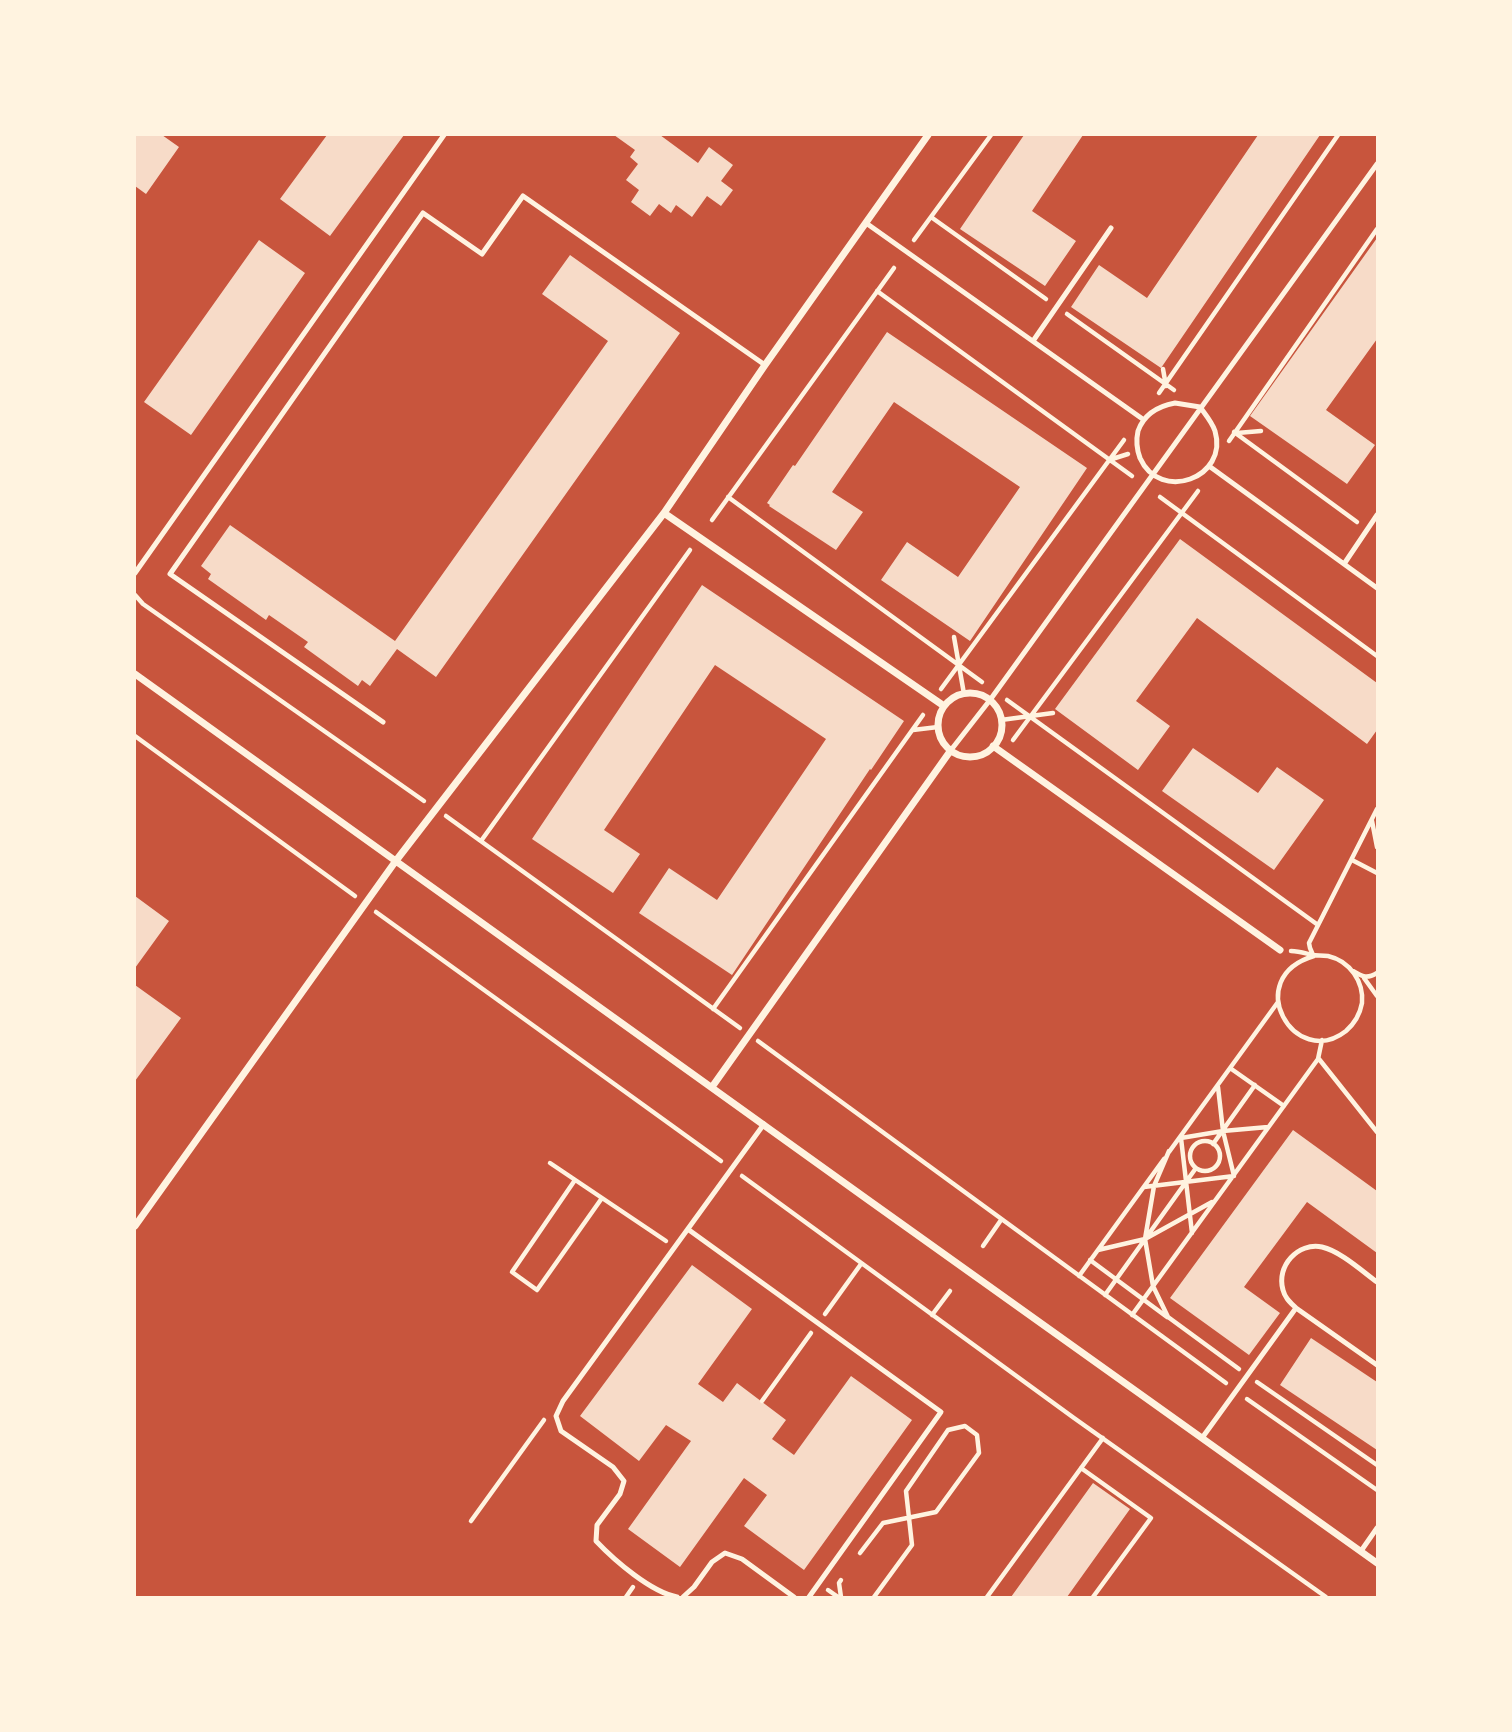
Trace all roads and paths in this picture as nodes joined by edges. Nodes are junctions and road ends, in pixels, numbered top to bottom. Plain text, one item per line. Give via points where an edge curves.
1 (444, 135) edge
2 (928, 135) edge
3 (990, 135) edge
4 (1338, 135) edge
5 (1377, 164) edge
6 (866, 223) junction
7 (1111, 228) dead end
8 (1377, 229) edge
9 (914, 240) dead end
10 (894, 268) dead end
11 (877, 292) junction
12 (1033, 341) junction
13 (765, 365) junction
14 (1163, 369) dead end
15 (1166, 384) junction
16 (1154, 399) dead end
17 (1170, 404) junction
18 (1200, 407) junction
19 (1144, 420) junction
20 (1224, 425) dead end
21 (1261, 430) dead end
22 (1129, 433) dead end
23 (1235, 433) junction
24 (1216, 438) junction
25 (1228, 443) dead end
26 (1109, 460) junction
27 (1209, 466) junction
28 (1152, 474) junction
29 (1132, 476) dead end
30 (1198, 490) dead end
31 (728, 497) junction
32 (1160, 498) dead end
33 (664, 513) junction
34 (1182, 513) junction
35 (1377, 515) edge
36 (712, 520) dead end
37 (1367, 530) junction
38 (690, 550) dead end
39 (1344, 564) junction
40 (135, 573) edge
41 (1377, 588) edge
42 (954, 637) dead end
43 (1377, 656) edge
44 (959, 665) junction
45 (135, 674) edge
46 (982, 682) dead end
47 (942, 689) dead end
48 (964, 694) junction
49 (990, 700) junction
50 (1007, 700) dead end
51 (944, 706) junction
52 (1053, 713) dead end
53 (923, 715) dead end
54 (1030, 717) junction
55 (1001, 720) junction
56 (383, 722) dead end
57 (938, 727) junction
58 (912, 730) junction
59 (135, 736) edge
60 (1013, 740) dead end
61 (993, 746) junction
62 (951, 750) junction
63 (1377, 809) edge
64 (1375, 821) edge
65 (481, 841) dead end
66 (1377, 846) edge
67 (1352, 860) junction
68 (395, 862) junction
69 (1377, 873) edge
70 (365, 904) junction
71 (1318, 925) junction
72 (1280, 950) joint
73 (1314, 956) junction
74 (1352, 970) junction
75 (1377, 973) edge
76 (1363, 978) junction
77 (1377, 996) edge
78 (1278, 1002) junction
79 (713, 1009) dead end
80 (1322, 1040) junction
81 (1318, 1059) junction
82 (1230, 1068) junction
83 (1255, 1085) junction
84 (1217, 1086) junction
85 (712, 1087) junction
86 (1284, 1106) junction
87 (764, 1124) junction
88 (1269, 1127) junction
89 (1223, 1131) junction
90 (1377, 1132) edge
91 (1213, 1144) junction
92 (1169, 1151) junction
93 (550, 1163) dead end
94 (1196, 1168) junction
95 (732, 1169) junction
96 (1234, 1176) junction
97 (575, 1180) junction
98 (1186, 1181) junction
99 (1154, 1186) junction
100 (1143, 1187) junction
101 (602, 1198) junction
102 (1215, 1200) junction
103 (1190, 1214) junction
104 (1001, 1220) dead end
105 (135, 1226) edge
106 (689, 1230) junction
107 (1192, 1233) junction
108 (1145, 1239) junction
109 (983, 1246) dead end
110 (675, 1248) junction
111 (1097, 1250) junction
112 (1090, 1261) junction
113 (1079, 1276) dead end
114 (1116, 1279) junction
115 (1377, 1282) edge
116 (1153, 1286) junction
117 (950, 1291) dead end
118 (1105, 1295) dead end
119 (1143, 1300) junction
120 (1296, 1308) junction
121 (932, 1315) junction
122 (1132, 1315) dead end
123 (1168, 1317) junction
124 (1377, 1364) edge
125 (1247, 1375) junction
126 (556, 1416) junction
127 (1103, 1438) junction
128 (1202, 1438) junction
129 (1377, 1465) edge
130 (1081, 1468) junction
131 (909, 1517) junction
132 (471, 1521) dead end
133 (1377, 1528) edge
134 (1361, 1551) junction
135 (853, 1563) dead end
136 (1377, 1563) edge
137 (846, 1573) dead end
138 (677, 1597) edge
139 (683, 1597) edge
140 (794, 1597) edge
141 (809, 1597) edge
142 (842, 1597) edge
143 (874, 1597) edge
144 (987, 1597) edge
145 (1093, 1597) edge
146 (1326, 1597) edge

1 - 40 lane
2 - 6 street
3 - 9 path
4 - 15 path
5 - 18 lane
6 - 12 lane
6 - 13 street
7 - 12 lane
8 - 23 path
10 - 11 path
11 - 26 path
11 - 31 path
12 - 19 lane
13 - 33 street
13 - 56 lane via 523,196 482,254 423,213 170,573
14 - 15 path
15 - 16 path
15 - 17 path
17 - 18 lane
17 - 19 lane
18 - 24 lane
18 - 28 lane
19 - 28 lane via 1136,442 1138,454
20 - 23 path
21 - 23 path
22 - 26 path
23 - 24 path
23 - 25 path
23 - 37 path
24 - 27 lane
26 - 29 path
26 - 44 path
27 - 28 lane via 1188,481 1163,480
27 - 39 lane
28 - 49 lane
30 - 34 path
31 - 36 path
31 - 44 path
32 - 34 path
33 - 51 street
33 - 68 street
34 - 43 path
34 - 54 path
35 - 37 lane
37 - 39 lane
38 - 65 path
39 - 41 lane
42 - 44 path
44 - 46 path
44 - 47 path
44 - 48 path
45 - 68 street
48 - 49 street
48 - 51 street
49 - 55 street
49 - 62 lane
50 - 54 path
51 - 57 street
52 - 54 path
53 - 58 path
54 - 55 path
54 - 60 path
54 - 71 path
55 - 61 street
57 - 58 path
57 - 62 street
58 - 79 path
59 - 70 path
61 - 62 street via 968,757
61 - 72 street
62 - 85 street
63 - 64 path
64 - 66 path
64 - 67 path
67 - 69 path
67 - 71 path
68 - 70 street
68 - 85 street
70 - 95 path
70 - 105 street
71 - 73 path via 1309,943
72 - 73 path
73 - 74 path via 1328,956
73 - 78 path via 1288,969 1280,981
74 - 76 path
74 - 80 path via 1362,995 1356,1020 1347,1030
75 - 76 path
76 - 77 path
78 - 80 path via 1286,1023 1296,1033
78 - 82 path
80 - 81 path
81 - 86 path
81 - 90 path
82 - 83 path
82 - 84 path
83 - 86 path
83 - 89 path
84 - 89 path
84 - 92 path
85 - 87 street
86 - 88 path
87 - 95 lane
87 - 128 street
88 - 89 path
88 - 96 path
89 - 91 path
89 - 96 path
89 - 98 path via 1181,1138
91 - 94 path via 1194,1145 1190,1154
91 - 94 path via 1219,1151 1217,1165 1204,1171
92 - 99 path
92 - 100 path
93 - 97 path
94 - 98 path
95 - 106 lane
95 - 121 path
96 - 98 path
96 - 102 path
97 - 101 path
97 - 101 path via 512,1272 537,1290
98 - 99 path
98 - 103 path
98 - 108 path
99 - 100 path
99 - 108 path
100 - 111 path
101 - 110 path
102 - 103 path
102 - 107 path
103 - 107 path
103 - 108 path
104 - 109 path
106 - 110 lane
106 - 141 lane via 941,1412
107 - 116 path
108 - 111 path
108 - 114 path
108 - 116 path
110 - 126 lane
111 - 112 path
112 - 113 path
112 - 114 path
114 - 118 path
114 - 119 path
115 - 120 lane via 1324,1247 1301,1249 1291,1256 1282,1277 1282,1289
116 - 119 path
116 - 123 path
117 - 121 path
119 - 122 path
119 - 123 path
120 - 124 lane
120 - 125 lane
121 - 127 path
123 - 125 path
125 - 128 lane
125 - 129 path
126 - 132 path via 547,1417
126 - 138 lane via 561,1431 612,1467 624,1481 597,1525 596,1541 663,1595
127 - 130 path
127 - 146 path
128 - 134 street
130 - 144 path
130 - 145 path via 1151,1518
131 - 131 path via 906,1491 948,1430 965,1426 977,1435 979,1453 936,1512
131 - 135 path via 883,1522
131 - 143 path via 912,1545
133 - 134 lane
134 - 136 street
137 - 142 path via 839,1583
139 - 140 lane via 725,1553 742,1559

